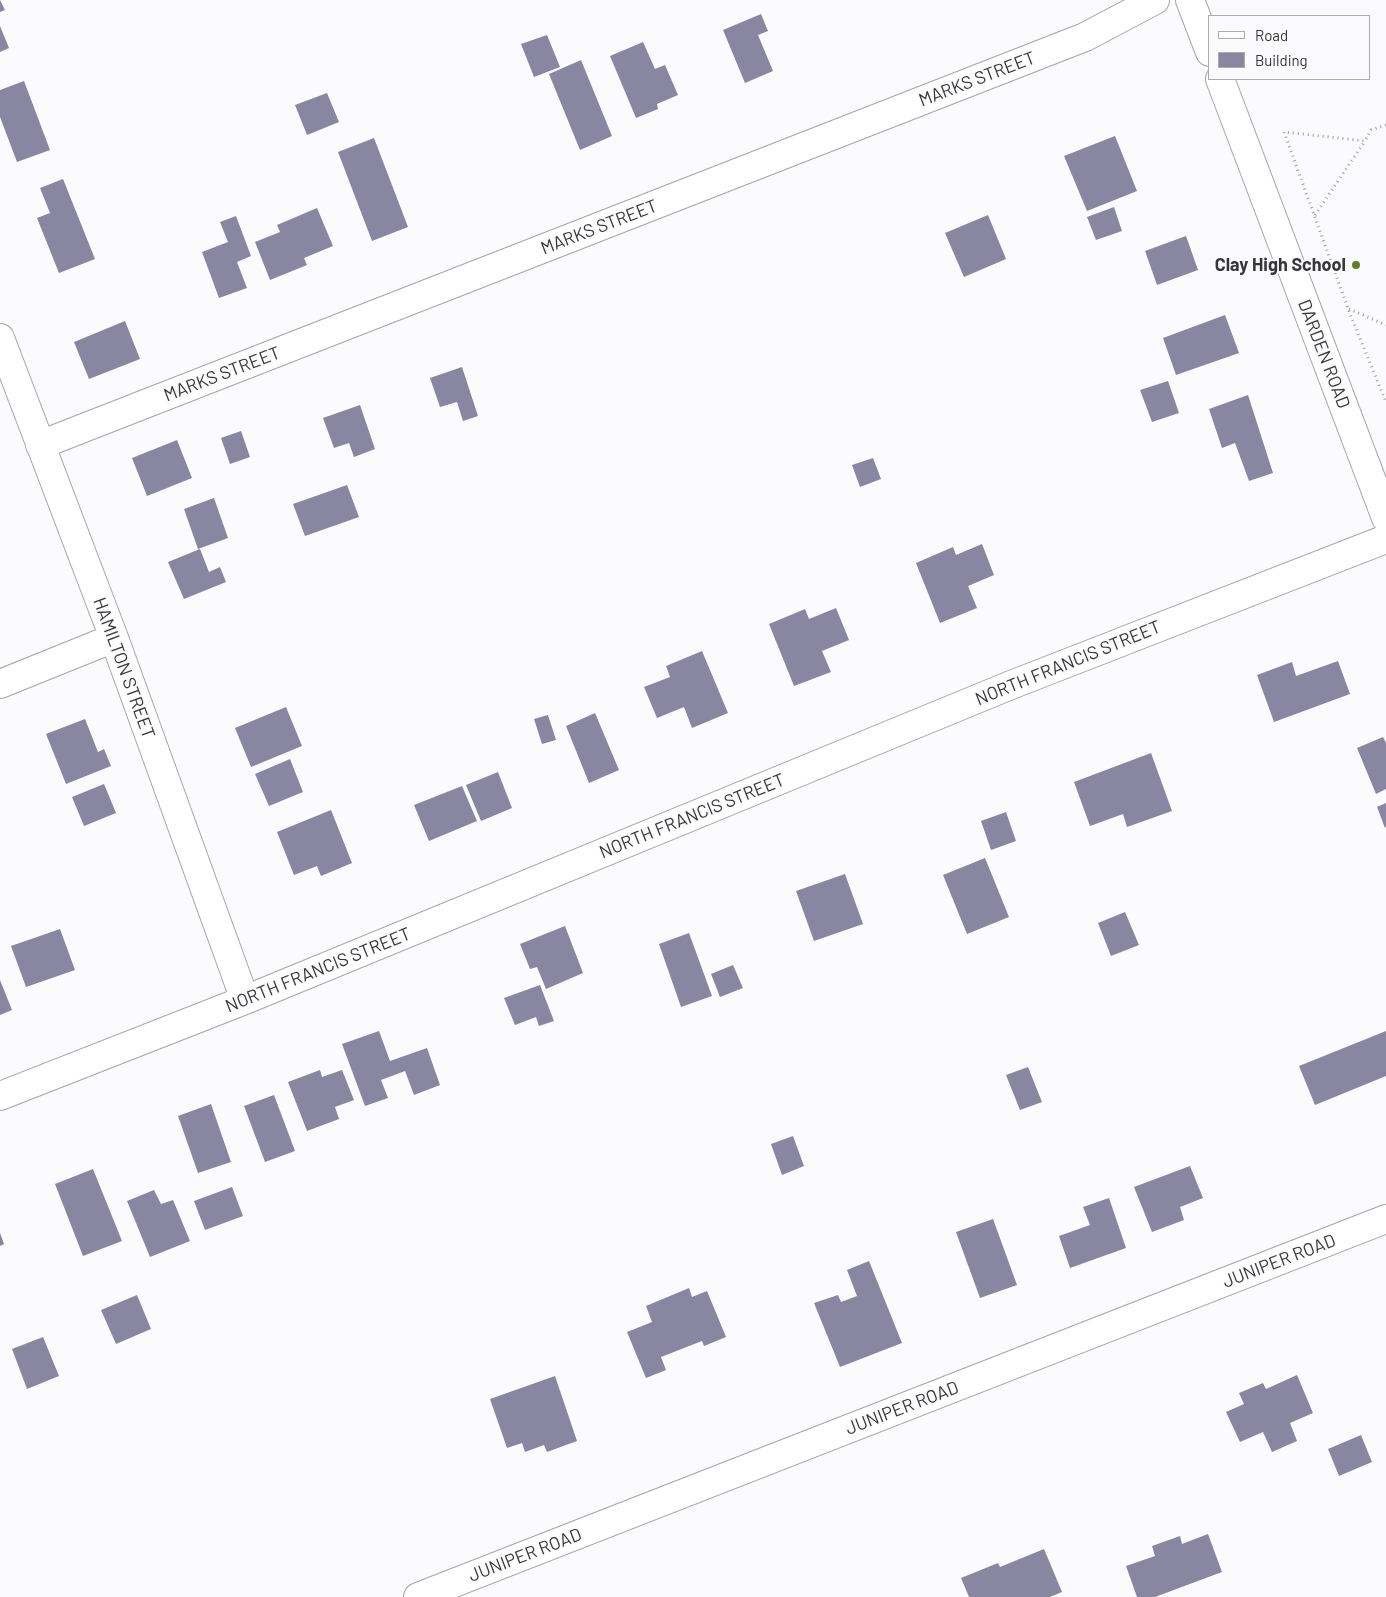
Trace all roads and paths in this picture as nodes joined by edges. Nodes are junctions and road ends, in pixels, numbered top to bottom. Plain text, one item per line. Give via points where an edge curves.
1 (1155, 0) edge
2 (1190, 0) edge
3 (1208, 47) edge
4 (1220, 80) edge
5 (1386, 124) edge
6 (1365, 141) junction
7 (1315, 215) junction
8 (1349, 309) dead end
9 (1386, 325) edge
10 (0, 338) edge
11 (1386, 402) edge
12 (40, 445) junction
13 (1386, 518) edge
14 (1386, 539) edge
15 (114, 638) junction
16 (0, 684) edge
17 (245, 1000) junction
18 (0, 1096) edge
19 (1386, 1219) edge
20 (418, 1597) edge

1 - 12 street, MARKS STREET via 1085,37
2 - 3 street
4 - 13 street, DARDEN ROAD
5 - 6 path via 1371,130
6 - 7 path
6 - 7 path via 1284,132
7 - 11 path
8 - 9 path
10 - 12 street, HAMILTON STREET
12 - 15 street, HAMILTON STREET
14 - 17 street, NORTH FRANCIS STREET via 1011,685
15 - 16 street
15 - 17 street, HAMILTON STREET
17 - 18 street, NORTH FRANCIS STREET
19 - 20 street, JUNIPER ROAD

